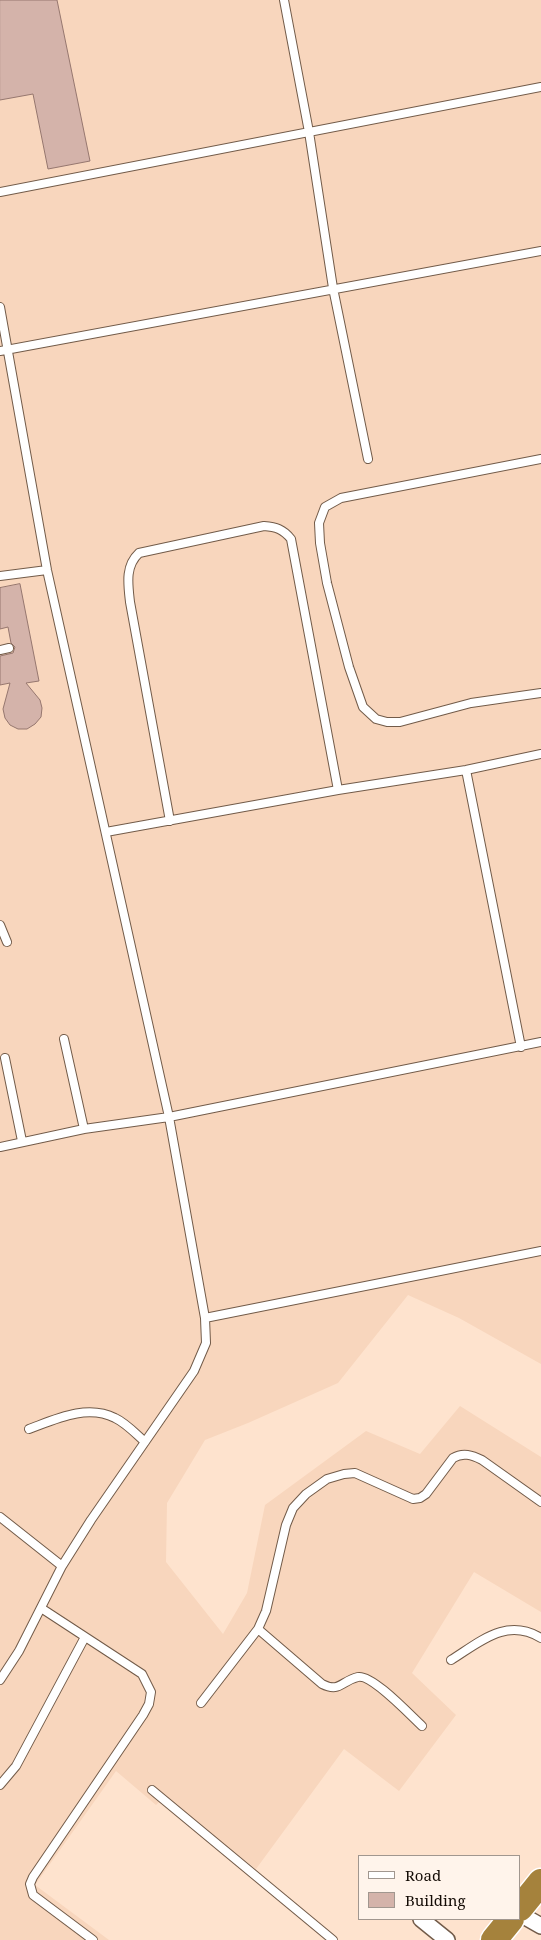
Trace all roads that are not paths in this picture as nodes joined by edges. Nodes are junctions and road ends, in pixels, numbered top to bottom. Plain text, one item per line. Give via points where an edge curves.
1 (284, 0) edge
2 (541, 87) edge
3 (309, 132) junction
4 (0, 192) edge
5 (541, 251) edge
6 (333, 288) junction
7 (0, 306) edge
8 (4, 350) edge
9 (368, 459) dead end
10 (541, 460) edge
11 (47, 570) junction
12 (0, 576) edge
13 (9, 648) dead end
14 (0, 650) edge
15 (541, 693) edge
16 (541, 754) edge
17 (466, 770) junction
18 (338, 790) junction
19 (170, 821) junction
20 (106, 832) junction
21 (0, 925) edge
22 (7, 942) dead end
23 (64, 1039) dead end
24 (541, 1042) edge
25 (521, 1047) junction
26 (5, 1058) dead end
27 (169, 1117) junction
28 (84, 1129) junction
29 (22, 1141) junction
30 (0, 1147) edge
31 (541, 1251) edge
32 (205, 1318) junction
33 (29, 1429) dead end
34 (145, 1442) junction
35 (541, 1502) edge
36 (0, 1517) edge
37 (62, 1566) junction
38 (41, 1608) junction
39 (258, 1628) junction
40 (84, 1637) junction
41 (541, 1638) edge
42 (451, 1660) dead end
43 (0, 1680) edge
44 (201, 1703) dead end
45 (422, 1726) dead end
46 (0, 1785) edge
47 (152, 1790) dead end
48 (540, 1884) edge
49 (521, 1907) edge
50 (521, 1915) edge
51 (422, 1920) edge
52 (510, 1920) edge
53 (541, 1926) edge
54 (93, 1940) edge
55 (333, 1940) edge
56 (447, 1940) edge
57 (494, 1940) edge

1 - 3 lane
2 - 3 lane
3 - 4 lane
3 - 6 lane
5 - 6 lane
6 - 8 lane
6 - 9 lane
7 - 8 lane
8 - 11 lane
10 - 15 lane via 341,498 324,507 319,523 327,583 349,667 363,707 376,719 400,722 471,703
11 - 12 lane
11 - 20 lane
13 - 14 lane
16 - 17 lane
17 - 18 lane
17 - 25 lane
18 - 19 lane
18 - 19 lane via 291,539 285,531 264,526 139,553 132,560 128,584 130,602
19 - 20 lane
20 - 27 lane
21 - 22 lane
23 - 28 lane
24 - 25 lane
25 - 27 lane
26 - 29 lane
27 - 28 lane
27 - 32 lane
28 - 29 lane
29 - 30 lane
31 - 32 lane
32 - 34 lane via 206,1343 194,1371
33 - 34 lane via 65,1416 92,1411 115,1418
34 - 37 lane
35 - 39 lane via 482,1460 466,1455 454,1458 420,1498 413,1498 355,1473 327,1479 293,1508 266,1611
36 - 37 lane
37 - 38 lane
38 - 40 lane
38 - 43 lane via 20,1651
39 - 44 lane
39 - 45 lane via 322,1684 336,1688 357,1677 370,1680
40 - 46 lane via 16,1766
40 - 54 lane via 142,1674 151,1692 143,1715 30,1884 33,1895
41 - 42 lane via 520,1629 497,1631
47 - 55 lane
48 - 49 highway
50 - 53 street
51 - 56 street
52 - 57 highway

